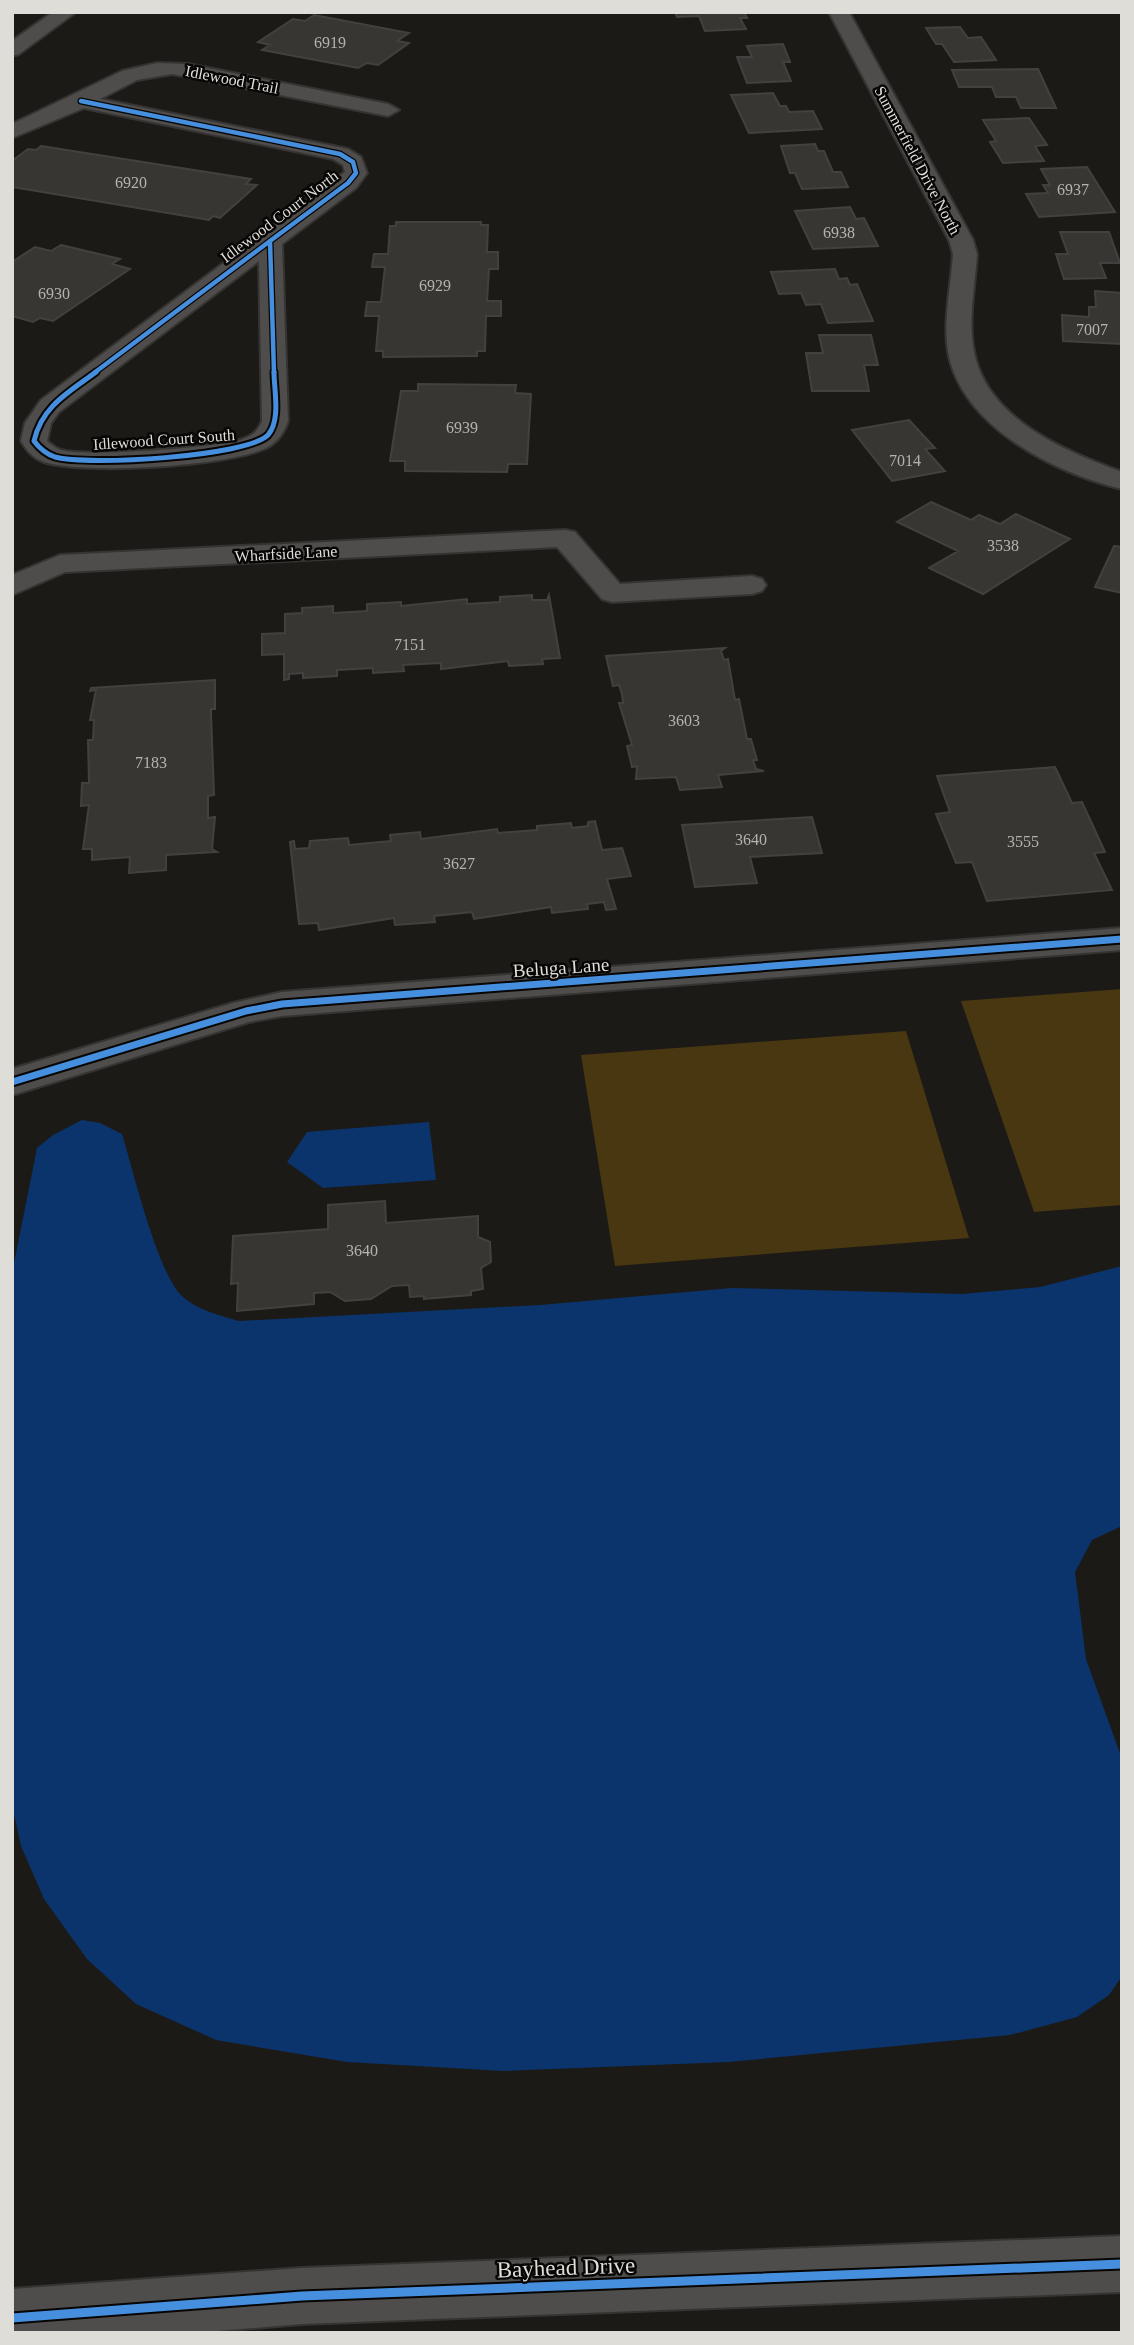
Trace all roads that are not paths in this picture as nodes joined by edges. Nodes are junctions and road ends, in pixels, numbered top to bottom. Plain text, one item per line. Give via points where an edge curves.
1 (66, 12) edge
2 (839, 12) edge
3 (12, 50) edge
4 (81, 101) junction
5 (388, 110) dead end
6 (12, 132) edge
7 (270, 241) junction
8 (118, 355) joint
9 (1122, 481) edge
10 (752, 584) dead end
11 (12, 586) edge
12 (1122, 939) edge
13 (12, 1082) edge
14 (1122, 2264) edge
15 (12, 2318) edge

1 - 3 street
2 - 9 street, Summerfield Drive North via 961,240 965,254 962,359 975,387 989,406 1028,437
4 - 5 street, Idlewood Trail via 129,73 173,68
4 - 6 street, Idlewood Trail
4 - 7 street, Idlewood Court North via 340,154 354,162 356,173 348,183
7 - 8 street, Idlewood Court North
7 - 8 street, Idlewood Court South via 275,421 268,435 255,444 228,451 82,460 46,454 34,441 43,415
10 - 11 street, Wharfside Lane via 611,593 565,538 60,565
12 - 13 street, Beluga Lane via 282,1004
14 - 15 street, Bayhead Drive via 302,2296

